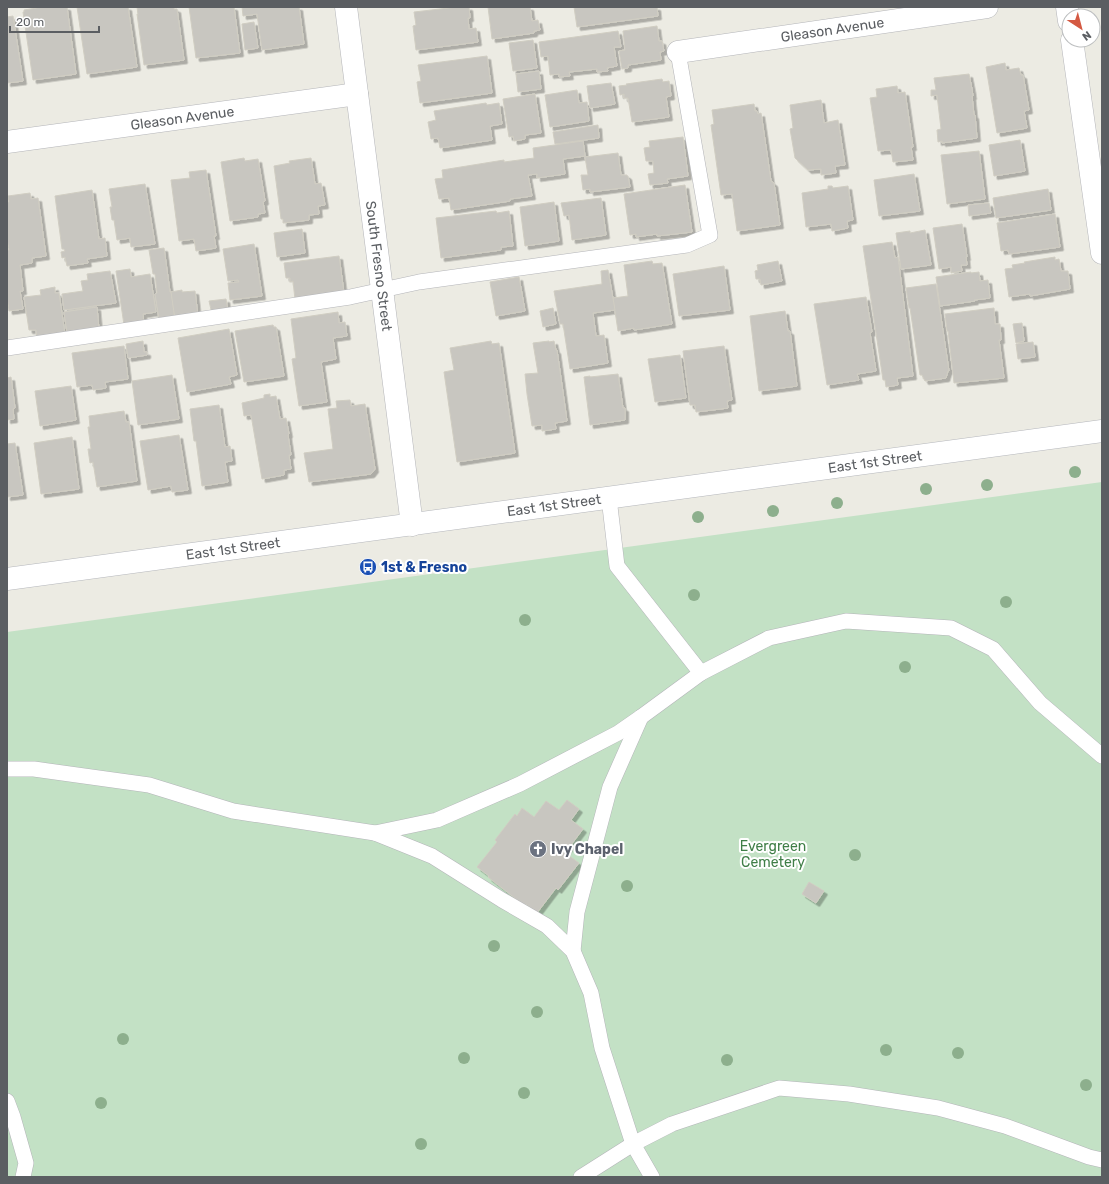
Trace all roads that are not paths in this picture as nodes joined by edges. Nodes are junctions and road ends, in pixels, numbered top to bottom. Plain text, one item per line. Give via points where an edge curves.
1 (346, 7) edge
2 (987, 7) edge
3 (1073, 48) edge
4 (678, 52) joint
5 (357, 94) junction
6 (7, 142) edge
7 (1102, 253) edge
8 (382, 290) junction
9 (7, 348) edge
10 (1102, 431) edge
11 (609, 498) junction
12 (412, 525) junction
13 (7, 580) edge
14 (701, 672) junction
15 (641, 717) junction
16 (1102, 756) edge
17 (7, 769) edge
18 (375, 833) junction
19 (573, 951) junction
20 (7, 1101) edge
21 (633, 1144) junction
22 (1102, 1160) edge
23 (23, 1177) edge
24 (581, 1177) edge
25 (652, 1177) edge

1 - 5 street, South Fresno Street
2 - 4 street, Gleason Avenue
3 - 7 street
4 - 8 lane via 710,235 687,245 419,282
5 - 6 street, Gleason Avenue
5 - 8 street, South Fresno Street
8 - 9 lane
8 - 12 street, South Fresno Street
10 - 11 street, East 1st Street
11 - 12 street, East 1st Street
11 - 14 lane via 617,566
12 - 13 street, East 1st Street
14 - 15 lane
14 - 16 lane via 769,638 846,621 951,628 992,649 1040,703
15 - 18 lane via 618,733 520,784 437,820
15 - 19 lane via 610,786 577,912
17 - 18 lane via 34,769 149,785 233,811
18 - 19 lane via 432,856 547,926
19 - 21 lane via 591,993 602,1048
20 - 23 lane via 26,1162
21 - 22 lane via 672,1124 779,1088 849,1094 938,1108 1005,1126
21 - 24 lane
21 - 25 lane

